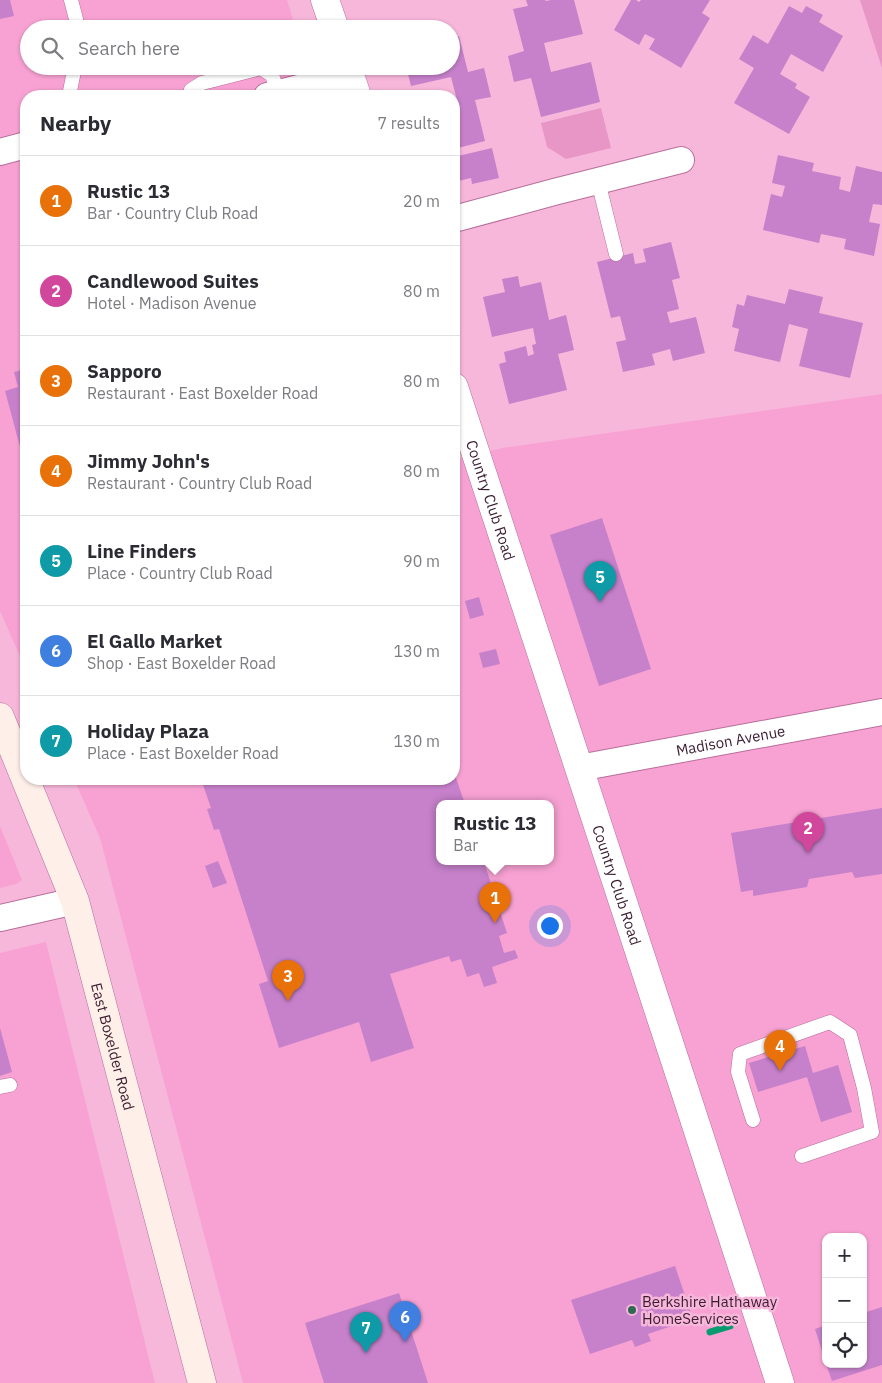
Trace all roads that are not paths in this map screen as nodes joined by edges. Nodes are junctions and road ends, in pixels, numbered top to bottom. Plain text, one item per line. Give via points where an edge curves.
1 (71, 0) edge
2 (325, 0) edge
3 (76, 20) edge
4 (332, 20) edge
5 (73, 75) edge
6 (232, 75) edge
7 (272, 75) edge
8 (352, 79) edge
9 (70, 90) edge
10 (191, 90) edge
11 (272, 90) edge
12 (297, 90) edge
13 (20, 147) edge
14 (0, 152) edge
15 (681, 160) dead end
16 (598, 181) junction
17 (460, 217) edge
18 (616, 254) dead end
19 (460, 405) edge
20 (882, 712) edge
21 (0, 717) edge
22 (20, 766) edge
23 (578, 768) junction
24 (28, 785) edge
25 (75, 901) junction
26 (0, 918) edge
27 (753, 1120) dead end
28 (802, 1156) dead end
29 (202, 1383) edge
30 (780, 1383) edge

1 - 3 lane
2 - 4 street
5 - 9 lane
6 - 10 lane via 202,82
7 - 11 lane
8 - 12 street
13 - 14 street
15 - 16 street
16 - 17 street
16 - 18 lane
19 - 23 street, Country Club Road
20 - 23 street, Madison Avenue
21 - 22 main road, East Boxelder Road
23 - 30 street, Country Club Road
24 - 25 main road, East Boxelder Road
25 - 26 street
25 - 29 main road, East Boxelder Road
27 - 28 lane via 738,1072 740,1054 830,1022 850,1035 872,1132

